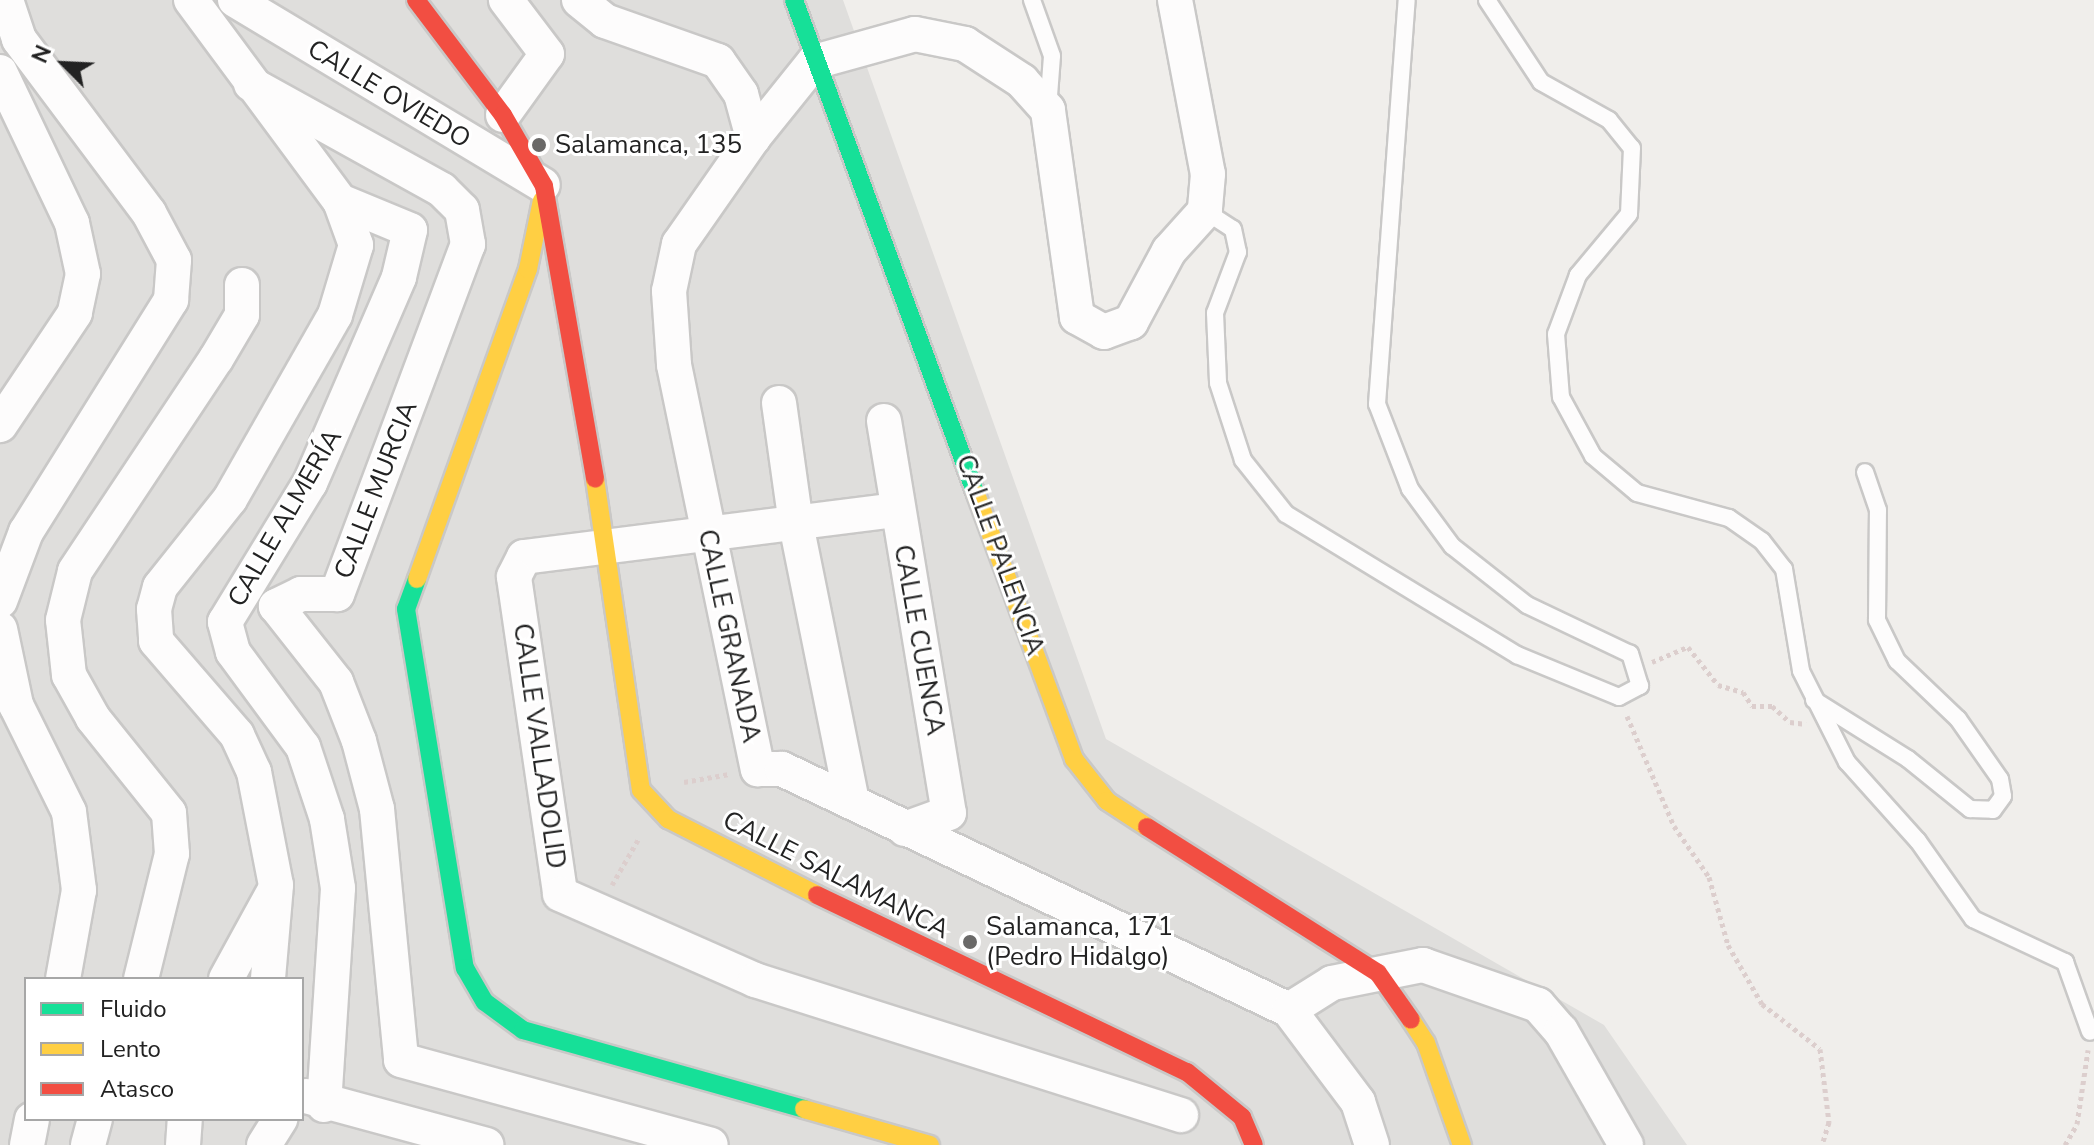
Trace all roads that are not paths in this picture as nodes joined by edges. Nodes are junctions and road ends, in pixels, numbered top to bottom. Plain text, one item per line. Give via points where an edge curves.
1 (6, 0) edge
2 (191, 0) edge
3 (235, 0) edge
4 (286, 0) edge
5 (416, 0) edge
6 (506, 0) edge
7 (579, 0) edge
8 (794, 0) edge
9 (1032, 0) edge
10 (1175, 0) edge
11 (1407, 0) edge
12 (1487, 0) edge
13 (298, 40) junction
14 (814, 62) junction
15 (0, 72) edge
16 (251, 84) junction
17 (1048, 110) junction
18 (503, 115) junction
19 (753, 138) junction
20 (544, 186) junction
21 (340, 201) junction
22 (1205, 211) junction
23 (242, 285) dead end
24 (779, 403) dead end
25 (884, 421) dead end
26 (0, 425) edge
27 (1865, 472) dead end
28 (896, 510) junction
29 (796, 524) junction
30 (707, 537) junction
31 (604, 552) junction
32 (0, 601) edge
33 (0, 629) edge
34 (1812, 700) junction
35 (852, 802) junction
36 (905, 829) junction
37 (276, 885) junction
38 (1378, 973) junction
39 (63, 977) edge
40 (141, 977) edge
41 (227, 977) edge
42 (268, 977) edge
43 (1289, 1010) junction
44 (2090, 1032) road end
45 (313, 1099) edge
46 (1181, 1115) dead end
47 (32, 1121) edge
48 (94, 1121) edge
49 (185, 1121) edge
50 (279, 1121) edge
51 (27, 1145) edge
52 (88, 1145) edge
53 (183, 1145) edge
54 (264, 1145) edge
55 (486, 1145) edge
56 (711, 1145) edge
57 (930, 1145) edge
58 (1254, 1145) edge
59 (1372, 1145) edge
60 (1462, 1145) edge
61 (1626, 1145) edge

1 - 32 street via 19,39 149,213 174,260 171,300 26,532
2 - 16 street
3 - 13 street, CALLE OVIEDO
4 - 13 street
5 - 18 street
6 - 18 street via 547,54
7 - 19 street via 605,21 718,61 741,94
8 - 14 street, CALLE PALENCIA
9 - 17 lane via 1052,56
10 - 22 street via 1208,174
11 - 22 lane via 1377,404 1410,489 1452,546 1527,605 1630,654 1640,686 1619,697 1517,655 1286,514 1243,460 1218,383 1215,313 1238,252 1233,229
12 - 34 lane via 1541,82 1609,120 1632,148 1636,177 1629,214 1578,275 1556,334 1561,397 1593,456 1637,493 1729,518 1762,541 1784,569
13 - 20 street, CALLE OVIEDO
14 - 17 street via 915,34 965,44 1022,81
14 - 19 street, CALLE GRANADA
14 - 38 street, CALLE PALENCIA via 841,119 1074,759 1107,801
15 - 26 street via 72,223 83,274 75,313
16 - 21 street
16 - 56 street, CALLE MURCIA via 442,190 462,210 468,244 337,594 301,594 276,606 336,682 359,741 383,850 401,1060
17 - 22 street via 1077,317 1104,332 1131,322 1169,251
18 - 20 street
19 - 30 street, CALLE GRANADA via 679,244 669,291 674,365
20 - 31 street via 563,268
20 - 57 street via 528,269 406,609 465,968 485,1002 523,1030
21 - 37 street via 356,245 335,315 230,499 160,587 154,609 156,641 237,735 254,772
21 - 45 street, CALLE ALMERÍA via 410,230 399,277 310,483 225,622 233,652 303,747 327,819 338,888
23 - 40 street via 242,315 102,522 75,571 63,620 69,675 93,718 169,813 172,854
24 - 29 street
25 - 28 street, CALLE CUENCA
27 - 34 lane via 1878,510 1877,620 1897,661 1958,719 2000,779 2003,796 1993,810 1970,809 1908,759
28 - 29 street, CALLE VALLADOLID
28 - 36 street, CALLE CUENCA via 949,813
29 - 30 street, CALLE VALLADOLID
29 - 35 street
30 - 31 street, CALLE VALLADOLID
30 - 35 street, CALLE GRANADA via 758,769 782,769
31 - 46 street, CALLE VALLADOLID via 524,557 514,577 560,894 755,980
31 - 58 street, CALLE SALAMANCA via 641,790 668,819 926,951 1187,1072 1242,1117
33 - 39 street via 16,705 69,812 79,890
34 - 44 lane via 1847,762 1918,841 1973,919 2065,962
35 - 36 street, CALLE GRANADA
36 - 43 street, CALLE GRANADA
37 - 41 street
37 - 42 street
38 - 43 street via 1332,983
38 - 60 street via 1426,1043
38 - 61 street via 1423,965 1538,1005 1561,1031
43 - 59 street, CALLE GRANADA via 1358,1102
45 - 55 street
47 - 51 street
48 - 52 street
49 - 53 street
50 - 54 street

